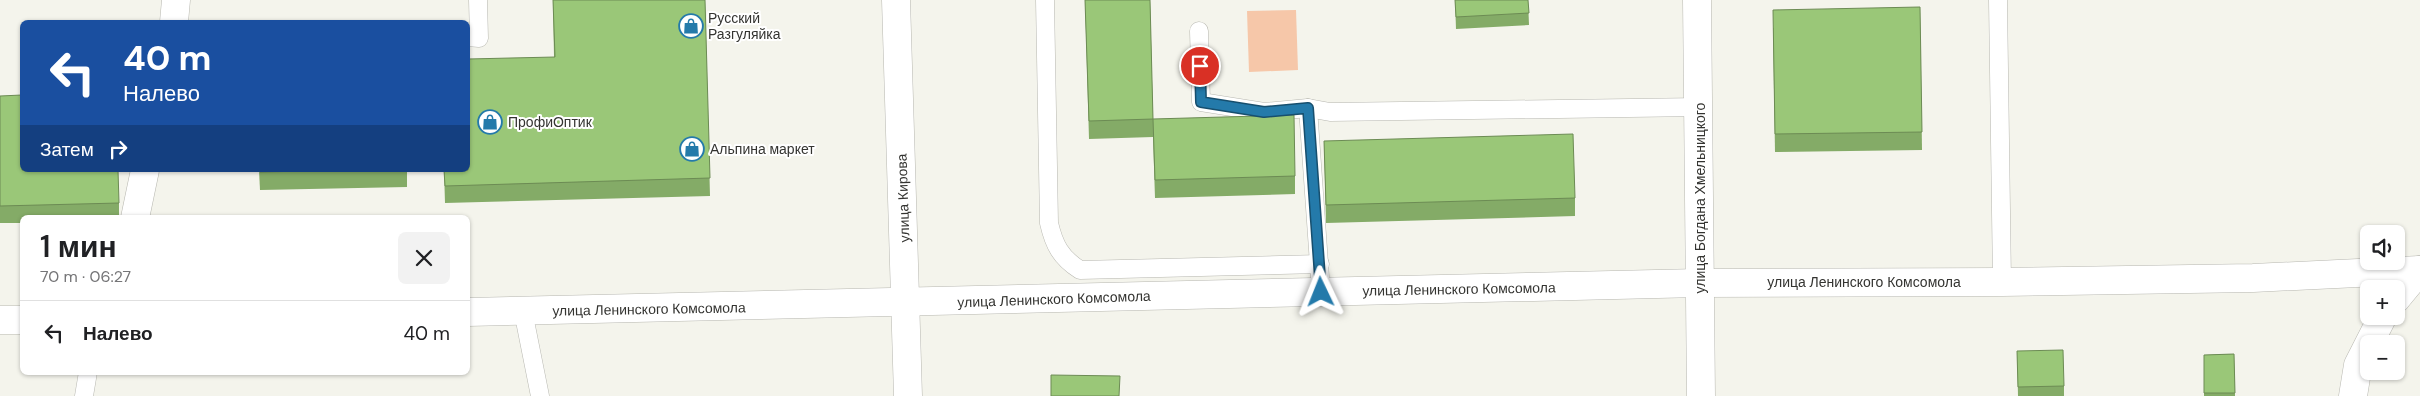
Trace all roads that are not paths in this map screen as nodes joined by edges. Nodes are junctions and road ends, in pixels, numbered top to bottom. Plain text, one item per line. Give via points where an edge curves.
1 (176, 0) edge
2 (478, 0) edge
3 (896, 0) edge
4 (1045, 0) edge
5 (1697, 0) edge
6 (1998, 0) edge
7 (174, 20) edge
8 (1199, 30) dead end
9 (470, 38) edge
10 (1700, 107) junction
11 (1308, 108) junction
12 (145, 172) edge
13 (136, 215) edge
14 (1320, 264) junction
15 (2420, 270) edge
16 (2002, 282) junction
17 (1699, 283) junction
18 (2405, 288) edge
19 (1321, 292) junction
20 (906, 303) junction
21 (470, 312) edge
22 (523, 312) junction
23 (0, 320) edge
24 (20, 320) edge
25 (2378, 325) edge
26 (88, 375) edge
27 (84, 396) edge
28 (540, 396) edge
29 (908, 396) edge
30 (1701, 396) edge
31 (2353, 396) edge

1 - 7 street
2 - 9 lane via 479,38
3 - 20 street, улица Кирова
4 - 14 lane via 1049,223 1054,243 1066,261 1080,270
5 - 10 street, улица Богдана Хмельницкого
6 - 16 lane
8 - 11 lane via 1201,102 1264,112
10 - 11 lane via 1330,112
10 - 17 street, улица Богдана Хмельницкого
11 - 14 lane
12 - 13 street
14 - 19 lane
15 - 16 street, улица Ленинского Комсомола via 2253,278
15 - 18 street
16 - 17 street, улица Ленинского Комсомола
17 - 19 street, улица Ленинского Комсомола
17 - 30 street, улица Богдана Хмельницкого
19 - 20 street, улица Ленинского Комсомола
20 - 22 street, улица Ленинского Комсомола
20 - 29 street, улица Кирова
21 - 22 street, улица Ленинского Комсомола
22 - 28 lane
23 - 24 street
25 - 31 street via 2358,365
26 - 27 lane

